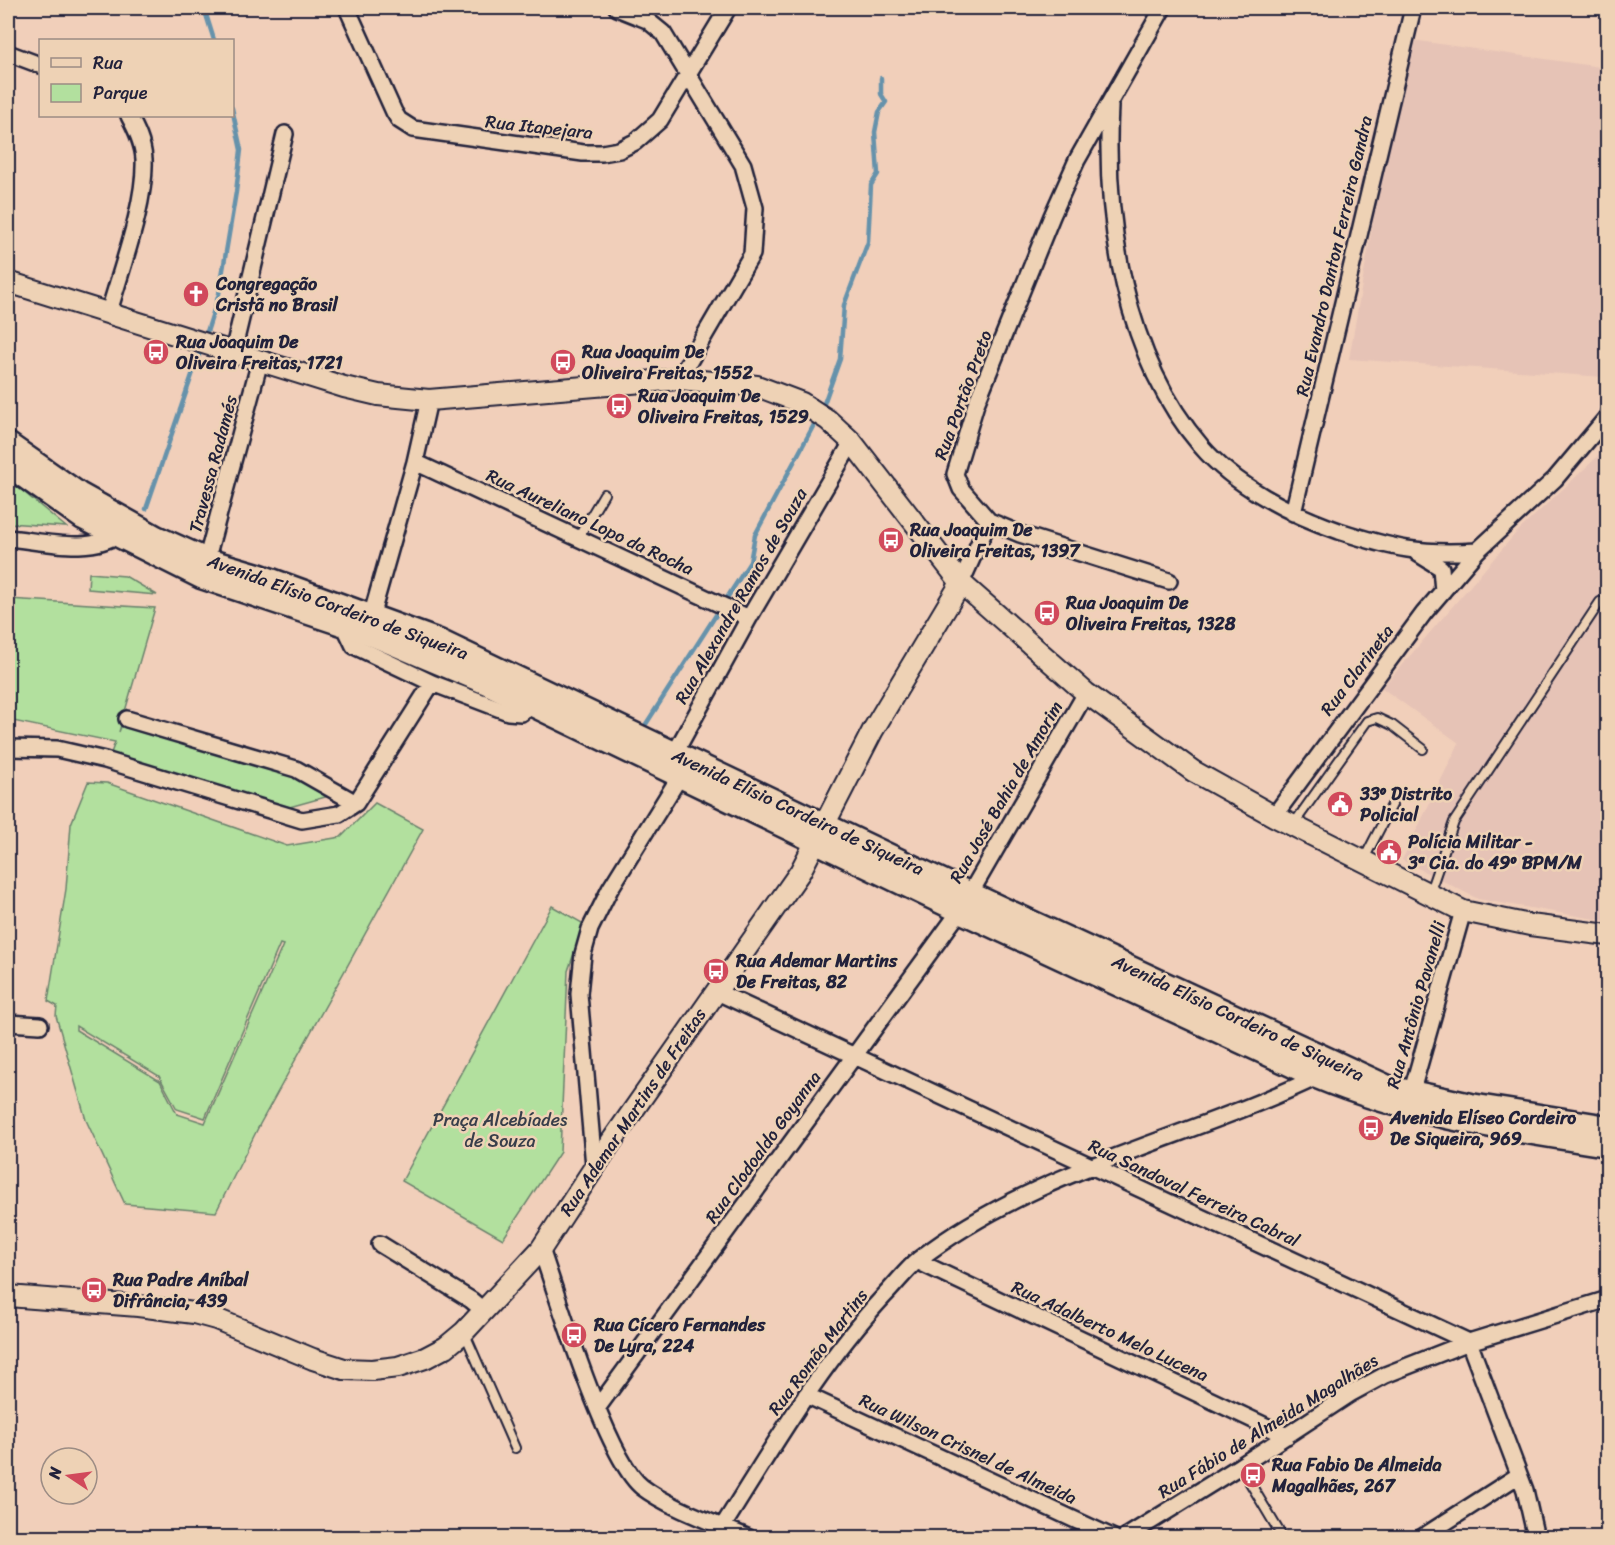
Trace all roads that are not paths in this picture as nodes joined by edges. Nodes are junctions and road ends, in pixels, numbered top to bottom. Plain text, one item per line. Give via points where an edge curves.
1 (347, 8) edge
2 (617, 8) edge
3 (728, 8) edge
4 (1163, 8) edge
5 (1413, 8) edge
6 (8, 53) edge
7 (39, 65) edge
8 (689, 73) junction
9 (1110, 104) junction
10 (130, 117) edge
11 (285, 134) dead end
12 (1107, 159) junction
13 (1077, 160) junction
14 (8, 282) edge
15 (109, 312) junction
16 (224, 349) junction
17 (260, 361) junction
18 (679, 380) junction
19 (429, 400) junction
20 (1608, 416) edge
21 (847, 437) junction
22 (8, 444) edge
23 (415, 462) junction
24 (8, 465) edge
25 (604, 494) dead end
26 (1293, 513) junction
27 (989, 521) junction
28 (124, 530) junction
29 (8, 538) edge
30 (578, 538) junction
31 (1477, 551) junction
32 (1415, 552) junction
33 (204, 568) junction
34 (1169, 581) dead end
35 (961, 583) junction
36 (1443, 591) junction
37 (1600, 602) dead end
38 (743, 615) junction
39 (368, 624) junction
40 (344, 625) junction
41 (432, 682) junction
42 (1086, 693) junction
43 (531, 705) junction
44 (127, 719) dead end
45 (8, 748) edge
46 (1423, 749) dead end
47 (677, 765) junction
48 (356, 803) junction
49 (1392, 805) dead end
50 (1274, 816) junction
51 (1292, 825) junction
52 (821, 834) junction
53 (1363, 861) junction
54 (1429, 894) junction
55 (965, 902) junction
56 (1463, 911) junction
57 (1608, 935) edge
58 (715, 991) junction
59 (8, 1023) edge
60 (40, 1025) dead end
61 (854, 1055) junction
62 (1322, 1069) junction
63 (1408, 1102) junction
64 (591, 1126) junction
65 (1608, 1127) edge
66 (611, 1142) junction
67 (1608, 1145) edge
68 (594, 1166) junction
69 (1092, 1167) junction
70 (380, 1244) dead end
71 (541, 1249) junction
72 (917, 1261) junction
73 (8, 1296) edge
74 (1608, 1299) edge
75 (484, 1311) junction
76 (464, 1332) junction
77 (1469, 1342) junction
78 (806, 1395) junction
79 (598, 1407) junction
80 (1287, 1436) junction
81 (515, 1449) dead end
82 (1240, 1466) junction
83 (1519, 1475) junction
84 (723, 1526) junction
85 (749, 1538) edge
86 (1114, 1538) edge
87 (1124, 1538) edge
88 (1283, 1538) edge
89 (1421, 1538) edge
90 (1536, 1538) edge

1 - 8 street, Rua Itapejara via 399,120 413,129 432,133 583,153 611,152 635,142 660,120
2 - 8 street via 648,20 663,33
3 - 8 street, Rua Itapejara
4 - 9 street, Rua Portão Preto
5 - 26 street, Rua Evandro Danton Ferreira Gandra
6 - 7 street
8 - 18 street via 743,165 755,208 755,235 752,254 740,279
9 - 12 street
9 - 13 street, Rua Portão Preto
10 - 15 street via 140,138 144,160 136,216
11 - 16 street
12 - 13 street via 1089,155
12 - 26 street via 1114,241 1153,368 1176,412 1216,460 1260,494
13 - 27 street, Rua Portão Preto via 976,404 955,468 961,489
14 - 15 street
15 - 16 street
16 - 17 street
17 - 19 street via 378,395
17 - 33 street, Travessa Radamés
18 - 19 street
18 - 21 street via 757,386 802,403
19 - 23 street
20 - 31 street, Rua Clarineta via 1555,479
21 - 35 street
21 - 38 street, Rua Alexandre Ramos de Souza
22 - 28 main road, Avenida Elísio Cordeiro de Siqueira
23 - 30 street, Rua Aureliano Lopo da Rocha
23 - 39 street
24 - 28 main road, Avenida Elísio Cordeiro de Siqueira via 83,518
25 - 30 lane
26 - 32 street via 1381,545
27 - 34 street, Rua Portão Preto
27 - 35 street
28 - 29 street via 103,543
28 - 33 main road, Avenida Elísio Cordeiro de Siqueira
30 - 38 street, Rua Aureliano Lopo da Rocha
31 - 32 street
31 - 36 street, Rua Clarineta
32 - 36 street via 1441,568
33 - 39 main road, Avenida Elísio Cordeiro de Siqueira
33 - 40 main road, Avenida Elísio Cordeiro de Siqueira
35 - 42 street
35 - 52 street, Rua Ademar Martins de Freitas via 873,730
36 - 50 street, Rua Clarineta
37 - 54 lane via 1454,822
38 - 47 street, Rua Alexandre Ramos de Souza
39 - 40 main road, Avenida Elísio Cordeiro de Siqueira
39 - 43 main road, Avenida Elísio Cordeiro de Siqueira
39 - 47 main road, Avenida Elísio Cordeiro de Siqueira via 449,646
40 - 41 street via 354,646
41 - 43 street via 508,712 521,712
41 - 48 street
42 - 50 street via 1193,771
42 - 55 street, Rua José Bahia de Amorim
43 - 47 main road, Avenida Elísio Cordeiro de Siqueira
44 - 48 street via 296,769
45 - 48 street via 57,749 105,760 302,820 339,814
46 - 51 lane via 1392,725 1377,718 1367,721
47 - 52 main road, Avenida Elísio Cordeiro de Siqueira
47 - 64 street, Rua Alexandre Ramos de Souza via 610,888 583,954 579,994
49 - 53 lane
50 - 51 street
51 - 53 street
52 - 55 main road, Avenida Elísio Cordeiro de Siqueira
52 - 58 street, Rua Ademar Martins de Freitas via 800,872
53 - 54 street
54 - 56 street
55 - 61 street, Rua Clodoaldo Goyanna
55 - 62 main road, Avenida Elísio Cordeiro de Siqueira
56 - 57 street
56 - 63 street, Rua Antônio Pavanelli
58 - 61 street, Rua Sandoval Ferreira Cabral
58 - 66 street, Rua Ademar Martins de Freitas
59 - 60 street
61 - 69 street, Rua Sandoval Ferreira Cabral
61 - 79 street, Rua Clodoaldo Goyanna
62 - 63 main road, Avenida Elísio Cordeiro de Siqueira via 1359,1095
62 - 69 street, Rua Romão Martins via 1269,1099
63 - 65 main road, Avenida Elísio Cordeiro de Siqueira
63 - 67 main road, Avenida Elísio Cordeiro de Siqueira
64 - 66 street
64 - 68 street, Rua Alexandre Ramos de Souza
66 - 68 street, Rua Ademar Martins de Freitas
68 - 71 street, Rua Ademar Martins de Freitas
69 - 72 street, Rua Romão Martins via 1022,1197
69 - 77 street, Rua Sandoval Ferreira Cabral
70 - 75 street
71 - 75 street, Rua Ademar Martins de Freitas
71 - 79 street
72 - 78 street, Rua Romão Martins via 865,1317
72 - 80 street, Rua Adalberto Melo Lucena
73 - 76 street, Rua Ademar Martins de Freitas via 176,1310 216,1319 345,1369 372,1370 407,1364 446,1347
74 - 77 street, Rua Fábio de Almeida Magalhães
75 - 76 street, Rua Ademar Martins de Freitas
76 - 81 lane
77 - 80 street, Rua Fábio de Almeida Magalhães via 1385,1375
77 - 83 street
78 - 84 street, Rua Romão Martins
78 - 86 street, Rua Wilson Crisnel de Almeida
79 - 84 street via 629,1475 656,1495
80 - 82 street, Rua Fábio de Almeida Magalhães
82 - 87 street, Rua Fábio de Almeida Magalhães
82 - 88 lane
83 - 89 street
83 - 90 street
84 - 85 street

